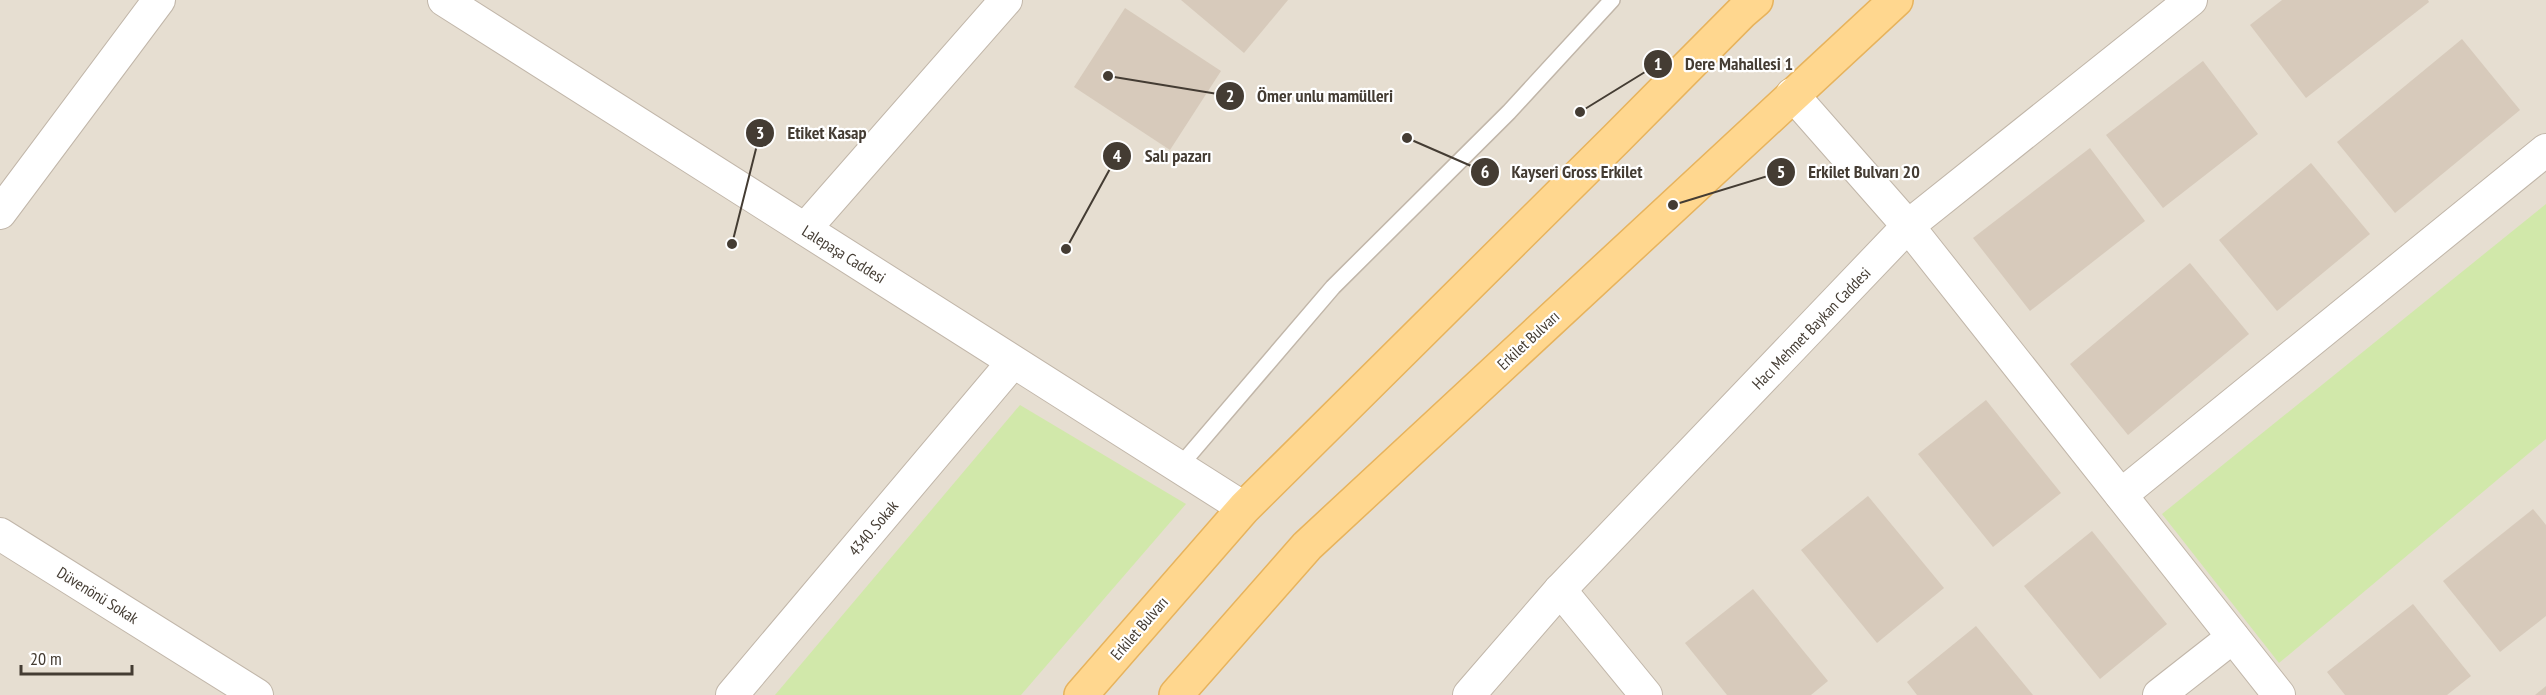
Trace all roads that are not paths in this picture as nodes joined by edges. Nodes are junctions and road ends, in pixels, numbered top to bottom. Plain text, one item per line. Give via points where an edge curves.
1 (159, 0) edge
2 (444, 0) edge
3 (1006, 0) edge
4 (1612, 0) edge
5 (1896, 0) edge
6 (2191, 0) edge
7 (1742, 4) edge
8 (1792, 94) junction
9 (2546, 150) edge
10 (0, 213) edge
11 (1908, 226) junction
12 (805, 229) junction
13 (1013, 362) junction
14 (1179, 467) junction
15 (2121, 495) junction
16 (1244, 508) junction
17 (0, 534) edge
18 (1560, 590) junction
19 (2233, 637) junction
20 (257, 695) edge
21 (732, 695) edge
22 (1081, 695) edge
23 (1176, 695) edge
24 (1469, 695) edge
25 (1646, 695) edge
26 (2159, 695) edge
27 (2279, 695) edge

1 - 10 street
2 - 12 street, Lalepaşa Caddesi
3 - 12 street
4 - 14 lane via 1509,112 1333,287
5 - 8 main road, Erkilet Bulvarı
6 - 11 street, Hacı Mehmet Baykan Caddesi
7 - 16 main road, Erkilet Bulvarı via 1616,139
8 - 11 street
8 - 23 main road, Erkilet Bulvarı via 1307,546
9 - 15 street
11 - 15 street
11 - 18 street, Hacı Mehmet Baykan Caddesi
12 - 13 street, Lalepaşa Caddesi
13 - 14 street, Lalepaşa Caddesi
13 - 21 street, 4340. Sokak
14 - 16 street, Lalepaşa Caddesi
15 - 19 street
16 - 22 main road, Erkilet Bulvarı
17 - 20 street, Düvenönü Sokak
18 - 24 street, Hacı Mehmet Baykan Caddesi
18 - 25 street
19 - 26 street
19 - 27 street

